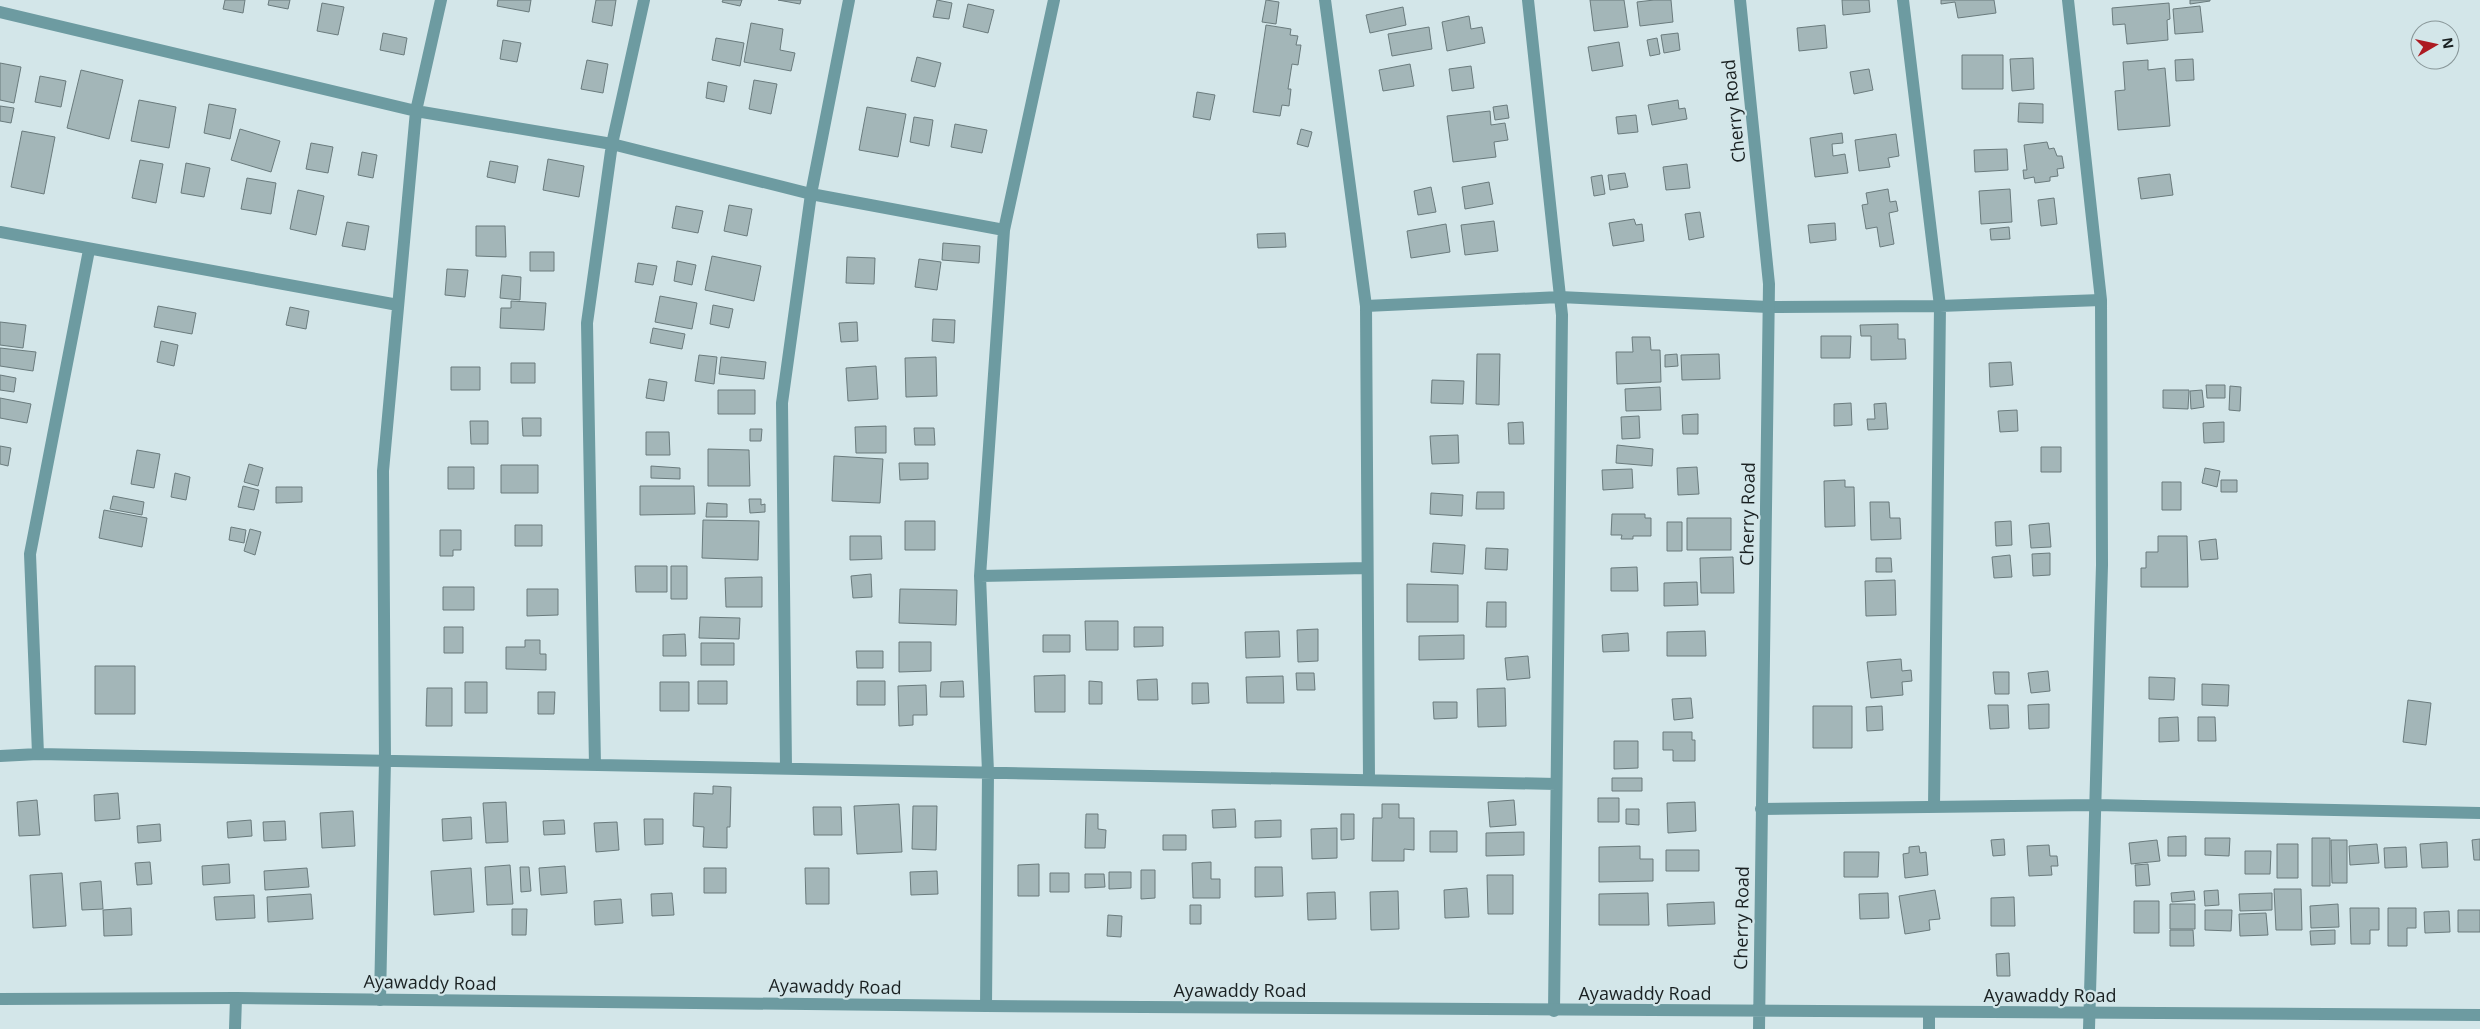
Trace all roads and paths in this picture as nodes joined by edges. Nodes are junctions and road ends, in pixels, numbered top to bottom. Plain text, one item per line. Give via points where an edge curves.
1 (441, 0) edge
2 (644, 0) edge
3 (849, 0) edge
4 (1054, 0) edge
5 (1325, 0) edge
6 (1528, 0) edge
7 (1740, 0) edge
8 (1903, 0) edge
9 (2068, 0) edge
10 (0, 12) edge
11 (416, 111) junction
12 (612, 144) junction
13 (811, 194) junction
14 (1004, 230) junction
15 (0, 232) edge
16 (89, 250) junction
17 (1560, 297) junction
18 (2101, 300) junction
19 (398, 305) junction
20 (1366, 306) junction
21 (1940, 306) junction
22 (1768, 307) junction
23 (1367, 568) junction
24 (980, 576) junction
25 (38, 754) junction
26 (0, 756) edge
27 (385, 760) junction
28 (595, 764) junction
29 (786, 768) junction
30 (988, 772) junction
31 (1369, 780) junction
32 (1556, 784) junction
33 (2095, 805) junction
34 (1934, 807) junction
35 (1762, 810) junction
36 (2480, 812) edge
37 (236, 998) junction
38 (0, 999) edge
39 (380, 1000) junction
40 (986, 1006) junction
41 (1554, 1010) junction
42 (1759, 1012) junction
43 (1929, 1013) junction
44 (2089, 1014) junction
45 (2480, 1015) edge
46 (235, 1029) edge
47 (1759, 1029) edge
48 (1929, 1029) edge
49 (2089, 1029) edge

1 - 11 street
2 - 12 street
3 - 13 street
4 - 14 street
5 - 20 street
6 - 17 street
7 - 22 street, Cherry Road via 1769,284
8 - 21 street
9 - 18 street
10 - 11 street
11 - 12 street
11 - 19 street
12 - 13 street
12 - 28 street via 587,323
13 - 14 street
13 - 29 street via 782,403
14 - 24 street
15 - 16 street
16 - 19 street
16 - 25 street via 30,554
17 - 20 street
17 - 22 street
17 - 32 street
18 - 21 street
18 - 33 street via 2102,566
19 - 27 street via 383,472
20 - 23 street
21 - 22 street
21 - 34 street
22 - 35 street, Cherry Road
23 - 24 street
23 - 31 street
24 - 30 street
25 - 26 street
25 - 27 street
27 - 28 street
27 - 39 street
28 - 29 street
29 - 30 street
30 - 31 street
30 - 40 street
31 - 32 street
32 - 41 street
33 - 34 street
33 - 36 street
33 - 44 street
34 - 35 street
35 - 42 street, Cherry Road
37 - 38 street, Ayawaddy Road
37 - 39 street, Ayawaddy Road
37 - 46 street
39 - 40 street, Ayawaddy Road
40 - 41 street, Ayawaddy Road
41 - 42 street, Ayawaddy Road
42 - 43 street, Ayawaddy Road
42 - 47 street, Cherry Road
43 - 44 street, Ayawaddy Road
43 - 48 street
44 - 45 street, Ayawaddy Road
44 - 49 street

